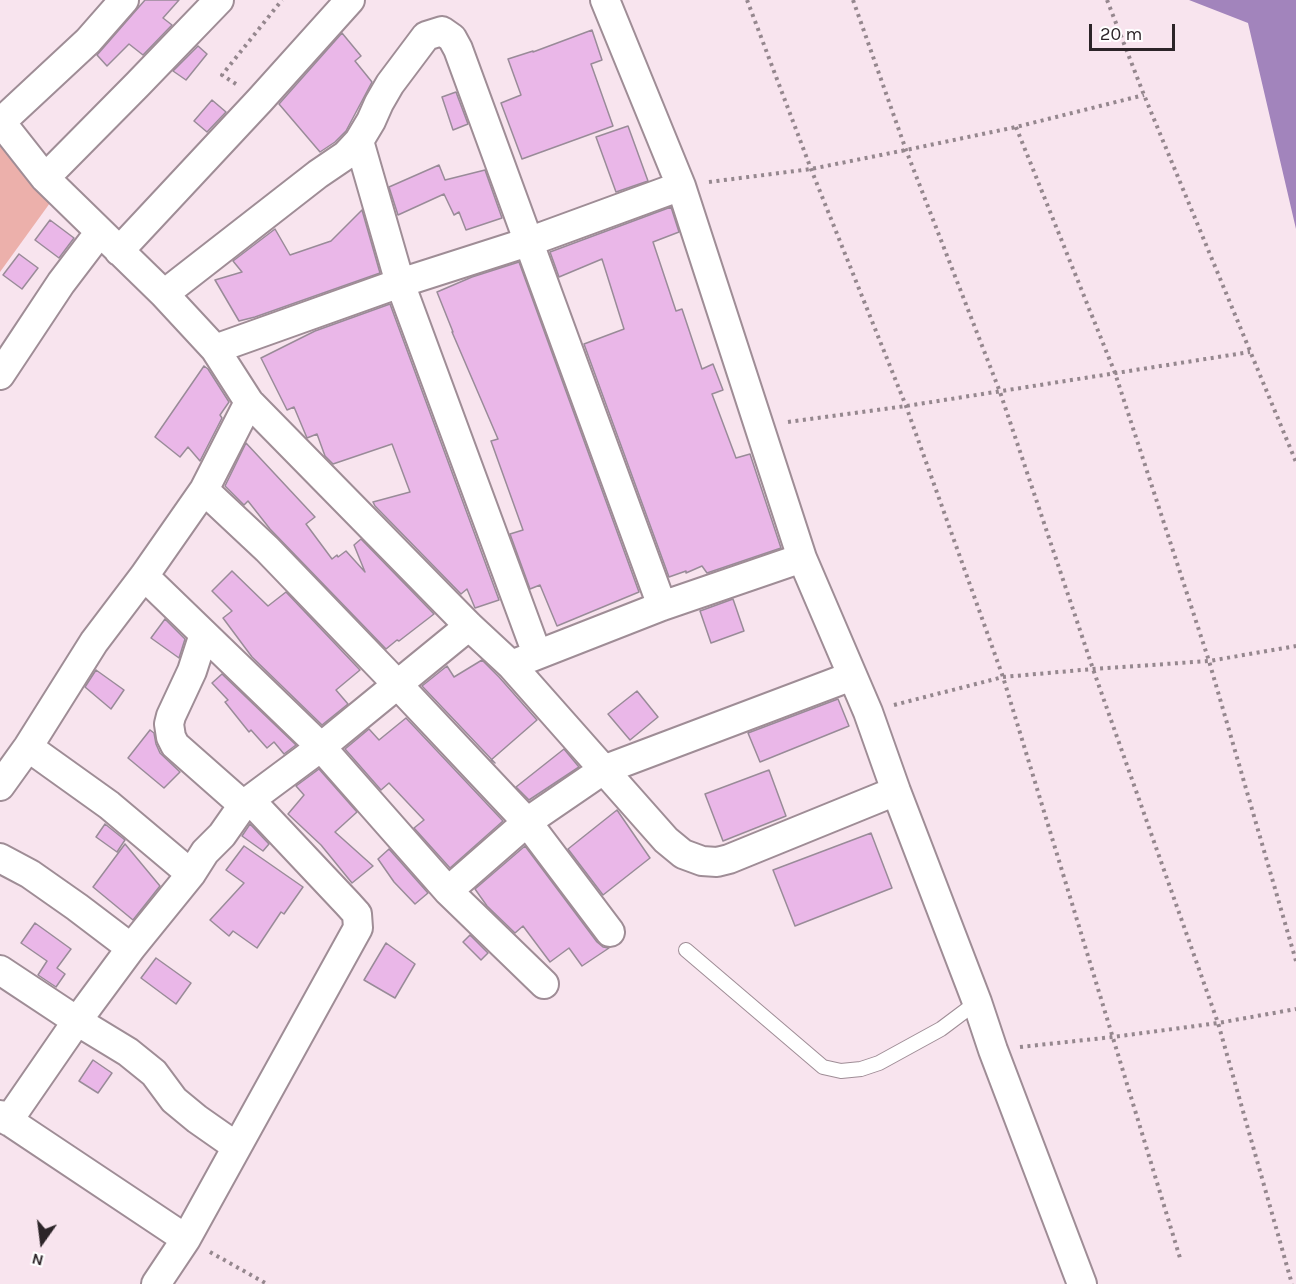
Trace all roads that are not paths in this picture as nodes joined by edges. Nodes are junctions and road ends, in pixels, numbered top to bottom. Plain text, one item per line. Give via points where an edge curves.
1 (124, 0) edge
2 (219, 0) edge
3 (350, 0) edge
4 (605, 0) edge
5 (1, 121) edge
6 (359, 141) junction
7 (45, 178) junction
8 (681, 186) junction
9 (109, 242) junction
10 (528, 242) junction
11 (400, 283) junction
12 (164, 294) junction
13 (215, 349) junction
14 (0, 375) edge
15 (249, 402) junction
16 (204, 490) junction
17 (802, 558) junction
18 (144, 576) junction
19 (662, 606) junction
20 (469, 626) junction
21 (204, 634) junction
22 (537, 654) junction
23 (511, 665) junction
24 (852, 676) junction
25 (398, 685) junction
26 (28, 747) junction
27 (321, 747) junction
28 (603, 770) junction
29 (0, 786) edge
30 (896, 791) junction
31 (246, 803) junction
32 (527, 822) junction
33 (0, 858) edge
34 (191, 874) junction
35 (448, 891) junction
36 (610, 932) dead end
37 (131, 948) junction
38 (686, 950) dead end
39 (0, 970) edge
40 (544, 984) dead end
41 (970, 1007) junction
42 (77, 1021) junction
43 (4, 1118) edge
44 (237, 1147) junction
45 (186, 1239) junction
46 (156, 1284) edge
47 (1082, 1284) edge

1 - 5 street via 88,41
2 - 7 street
3 - 9 street via 260,100
4 - 8 street
5 - 7 street
6 - 10 street via 409,57 426,36 441,31 452,38 458,49
6 - 11 street
6 - 12 street
7 - 9 street
8 - 10 street
8 - 17 street
9 - 12 street
9 - 14 street via 61,282
10 - 11 street
10 - 19 street
11 - 13 street
11 - 22 street
12 - 13 street
13 - 15 street
15 - 16 street
15 - 20 street
16 - 18 street
16 - 25 street via 267,549
17 - 19 street
17 - 24 street
18 - 21 street
18 - 26 street via 94,642
19 - 22 street
20 - 23 street
20 - 25 street
21 - 27 street
21 - 31 street via 171,716 171,737 175,745
22 - 23 street
23 - 28 street
24 - 28 street
24 - 30 street
25 - 27 street
25 - 32 street
26 - 29 street
26 - 34 street via 110,806
27 - 31 street
27 - 35 street
28 - 30 street via 666,840 682,854 702,861 729,859
28 - 32 street
30 - 41 street
31 - 34 street
31 - 44 street via 357,914 358,928
32 - 35 street
32 - 36 street
33 - 37 street via 30,874
34 - 37 street
35 - 40 street
37 - 42 street
38 - 41 lane via 823,1067 841,1071 861,1070 879,1063 941,1029
39 - 42 street
41 - 47 street via 993,1050
42 - 43 street
42 - 44 street via 128,1052 154,1073 174,1100
43 - 45 street
44 - 45 street
45 - 46 street

